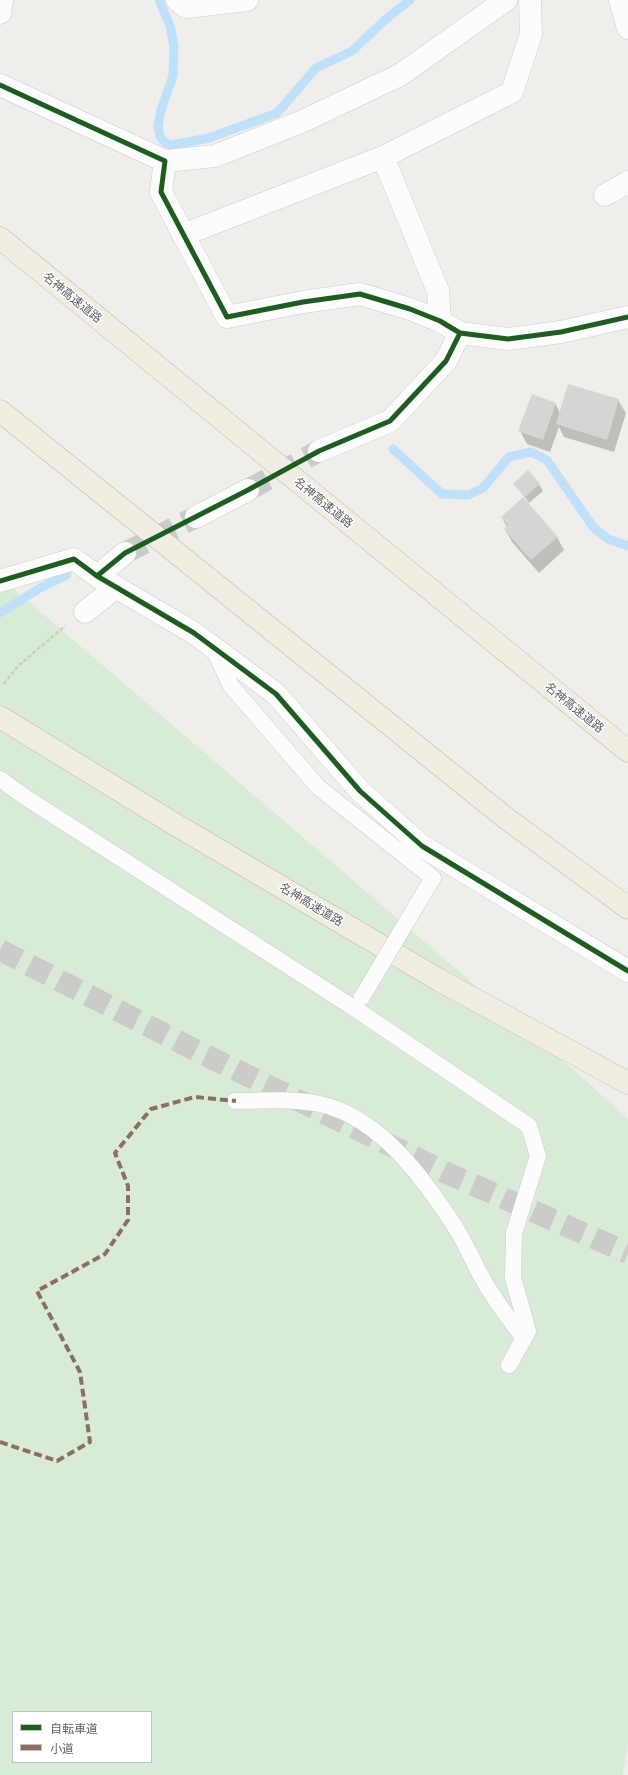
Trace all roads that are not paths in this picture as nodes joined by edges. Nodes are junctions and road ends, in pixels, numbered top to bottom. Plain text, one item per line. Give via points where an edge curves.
1 (2, 0) edge
2 (177, 0) edge
3 (247, 0) edge
4 (506, 0) edge
5 (530, 0) edge
6 (620, 0) edge
7 (0, 13) edge
8 (628, 28) edge
9 (0, 85) edge
10 (383, 157) junction
11 (165, 161) junction
12 (628, 182) edge
13 (606, 195) dead end
14 (184, 235) junction
15 (0, 238) edge
16 (628, 317) edge
17 (440, 321) junction
18 (460, 333) junction
19 (0, 412) edge
20 (319, 451) tunnel mouth
21 (248, 490) tunnel mouth
22 (196, 517) tunnel mouth
23 (125, 553) tunnel mouth
24 (97, 576) junction
25 (0, 581) edge
26 (115, 588) junction
27 (85, 612) road end
28 (212, 646) junction
29 (0, 717) edge
30 (628, 752) edge
31 (0, 779) edge
32 (628, 908) edge
33 (628, 971) edge
34 (360, 1004) junction
35 (628, 1083) edge
36 (235, 1101) dead end
37 (524, 1338) junction
38 (509, 1366) dead end

1 - 7 street
2 - 3 street via 186,7
4 - 11 street via 400,75 303,121 215,156
5 - 10 street via 530,34 512,92
6 - 8 street
9 - 11 street
10 - 14 street
10 - 17 street via 438,292
11 - 14 street via 161,192
12 - 13 street
14 - 17 street via 227,317 360,294
15 - 30 highway, 名神高速道路
16 - 18 street via 561,332 508,339
17 - 18 street
18 - 20 street via 446,361 390,421
19 - 32 highway via 507,819
21 - 22 street
23 - 24 street
24 - 25 street via 74,559
24 - 26 street
26 - 27 street
26 - 28 street
28 - 33 street via 276,694 360,791 422,846
28 - 34 lane, bridge via 231,686 318,787 433,878
29 - 35 highway, 名神高速道路 via 171,822 432,976
31 - 34 lane via 25,797
34 - 37 lane via 529,1126 538,1156 514,1233 513,1278 528,1331
36 - 37 lane via 276,1100 320,1104 360,1120 376,1133 422,1178 458,1231 491,1294
37 - 38 lane

